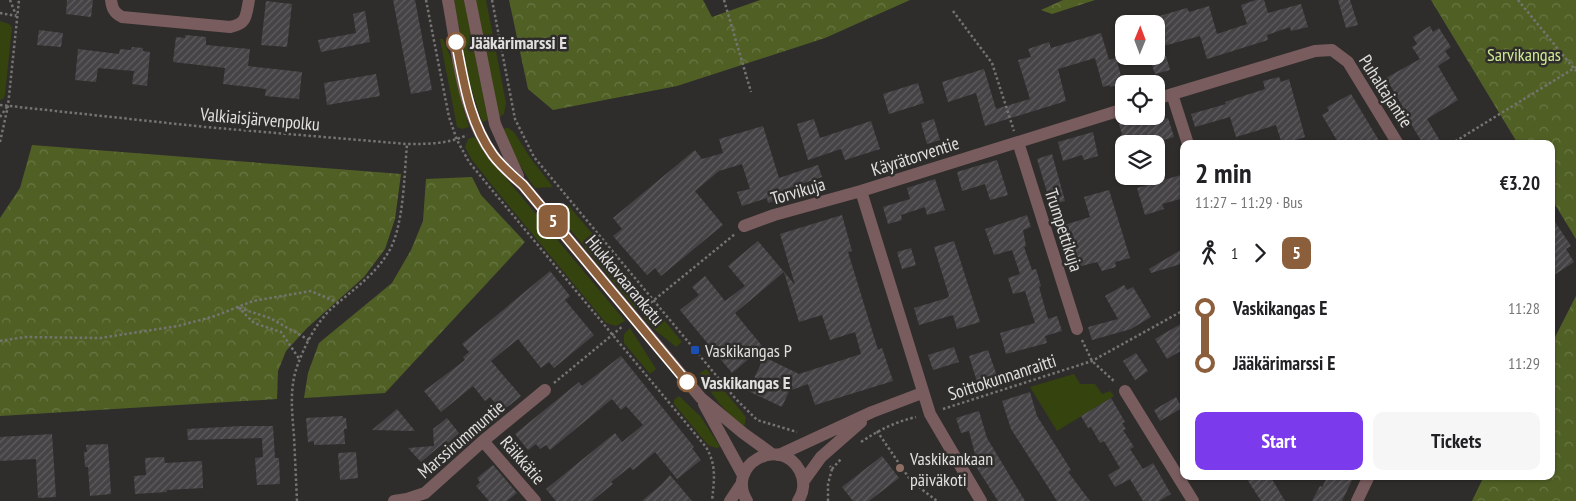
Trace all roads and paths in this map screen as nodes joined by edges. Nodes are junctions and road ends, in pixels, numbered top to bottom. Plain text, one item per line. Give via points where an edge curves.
1 (10, 0) edge
2 (19, 0) edge
3 (112, 0) edge
4 (249, 0) edge
5 (426, 0) edge
6 (448, 0) edge
7 (470, 0) edge
8 (492, 0) edge
9 (724, 0) edge
10 (1518, 0) edge
11 (953, 11) dead end
12 (0, 13) edge
13 (17, 16) junction
14 (1575, 69) edge
15 (751, 92) dead end
16 (1172, 94) junction
17 (1165, 96) edge
18 (0, 105) edge
19 (8, 106) junction
20 (1115, 112) edge
21 (0, 117) edge
22 (515, 119) junction
23 (495, 124) junction
24 (477, 130) junction
25 (456, 140) junction
26 (1187, 140) edge
27 (1396, 140) edge
28 (1458, 140) edge
29 (0, 142) edge
30 (1018, 142) junction
31 (408, 144) junction
32 (523, 185) junction
33 (861, 192) junction
34 (744, 226) joint
35 (653, 300) junction
36 (339, 303) junction
37 (238, 307) junction
38 (1180, 312) edge
39 (1077, 329) joint
40 (612, 335) junction
41 (309, 340) junction
42 (0, 341) edge
43 (300, 360) junction
44 (1092, 361) junction
45 (545, 390) joint
46 (1125, 392) joint
47 (922, 393) junction
48 (701, 398) junction
49 (872, 412) junction
50 (930, 414) junction
51 (757, 420) dead end
52 (877, 431) junction
53 (483, 441) junction
54 (858, 444) dead end
55 (776, 454) junction
56 (845, 455) dead end
57 (832, 469) dead end
58 (742, 479) junction
59 (1367, 480) edge
60 (802, 494) edge
61 (297, 501) edge
62 (394, 501) edge
63 (535, 501) edge
64 (712, 501) edge
65 (730, 501) edge
66 (747, 501) edge
67 (937, 501) edge
68 (981, 501) edge
69 (1193, 501) edge
70 (1357, 501) edge

1 - 13 path
2 - 13 path
3 - 4 street via 116,14 122,17 230,27 237,26 246,18
5 - 25 path
6 - 24 street, Hiukkavaarankatu via 466,94
7 - 23 street, Hiukkavaarankatu
8 - 22 path
9 - 15 path
10 - 14 path
11 - 30 path via 992,63
12 - 13 path
13 - 19 path
14 - 28 path
16 - 17 street
16 - 26 street
16 - 27 street, Puhaltajantie via 1315,51 1332,50 1348,62
18 - 19 path, Valkiaisjärvenpolku
19 - 21 path
19 - 29 path
19 - 31 path, Valkiaisjärvenpolku
20 - 30 street, Käyrätorventie
22 - 23 path
22 - 35 path via 534,157
23 - 32 street, Hiukkavaarankatu
24 - 25 path, Valkiaisjärvenpolku
24 - 32 street, Hiukkavaarankatu via 494,156
25 - 31 path, Valkiaisjärvenpolku via 439,144
25 - 40 path via 469,162
30 - 33 street, Käyrätorventie
30 - 39 street, Trumpettikuja
31 - 36 path via 399,220 389,252 366,281
32 - 48 street, Hiukkavaarankatu
33 - 34 street, Torvikuja
33 - 47 street, Käyrätorventie
34 - 35 path
35 - 51 path
36 - 37 path via 311,291 253,301
36 - 41 path via 330,310
37 - 41 path via 270,318
37 - 42 path via 178,326 110,337 25,337
37 - 43 path via 254,323 281,332
38 - 44 path, Soittokunnanraitti
39 - 44 path
40 - 45 path
40 - 64 path via 706,447 715,474
41 - 43 path
43 - 61 path via 292,384
44 - 46 path
44 - 50 path, Soittokunnanraitti
45 - 53 street, Marssirummuntie
46 - 69 street
47 - 49 street
47 - 50 street
48 - 55 street, Hiukkavaarankatu via 744,434
48 - 58 street, Hiukkavaarankatu
49 - 55 street
49 - 60 street via 821,457
50 - 52 path, Soittokunnanraitti
50 - 68 street
52 - 54 path, Soittokunnanraitti
52 - 67 path via 911,481
53 - 62 street, Marssirummuntie via 425,493
53 - 63 street, Räikkätie
55 - 58 street via 765,455 752,462
55 - 60 street, Hiukkavaarankatu via 797,467
56 - 57 path
58 - 65 street
58 - 66 street, Hiukkavaarankatu via 742,491
59 - 70 street

